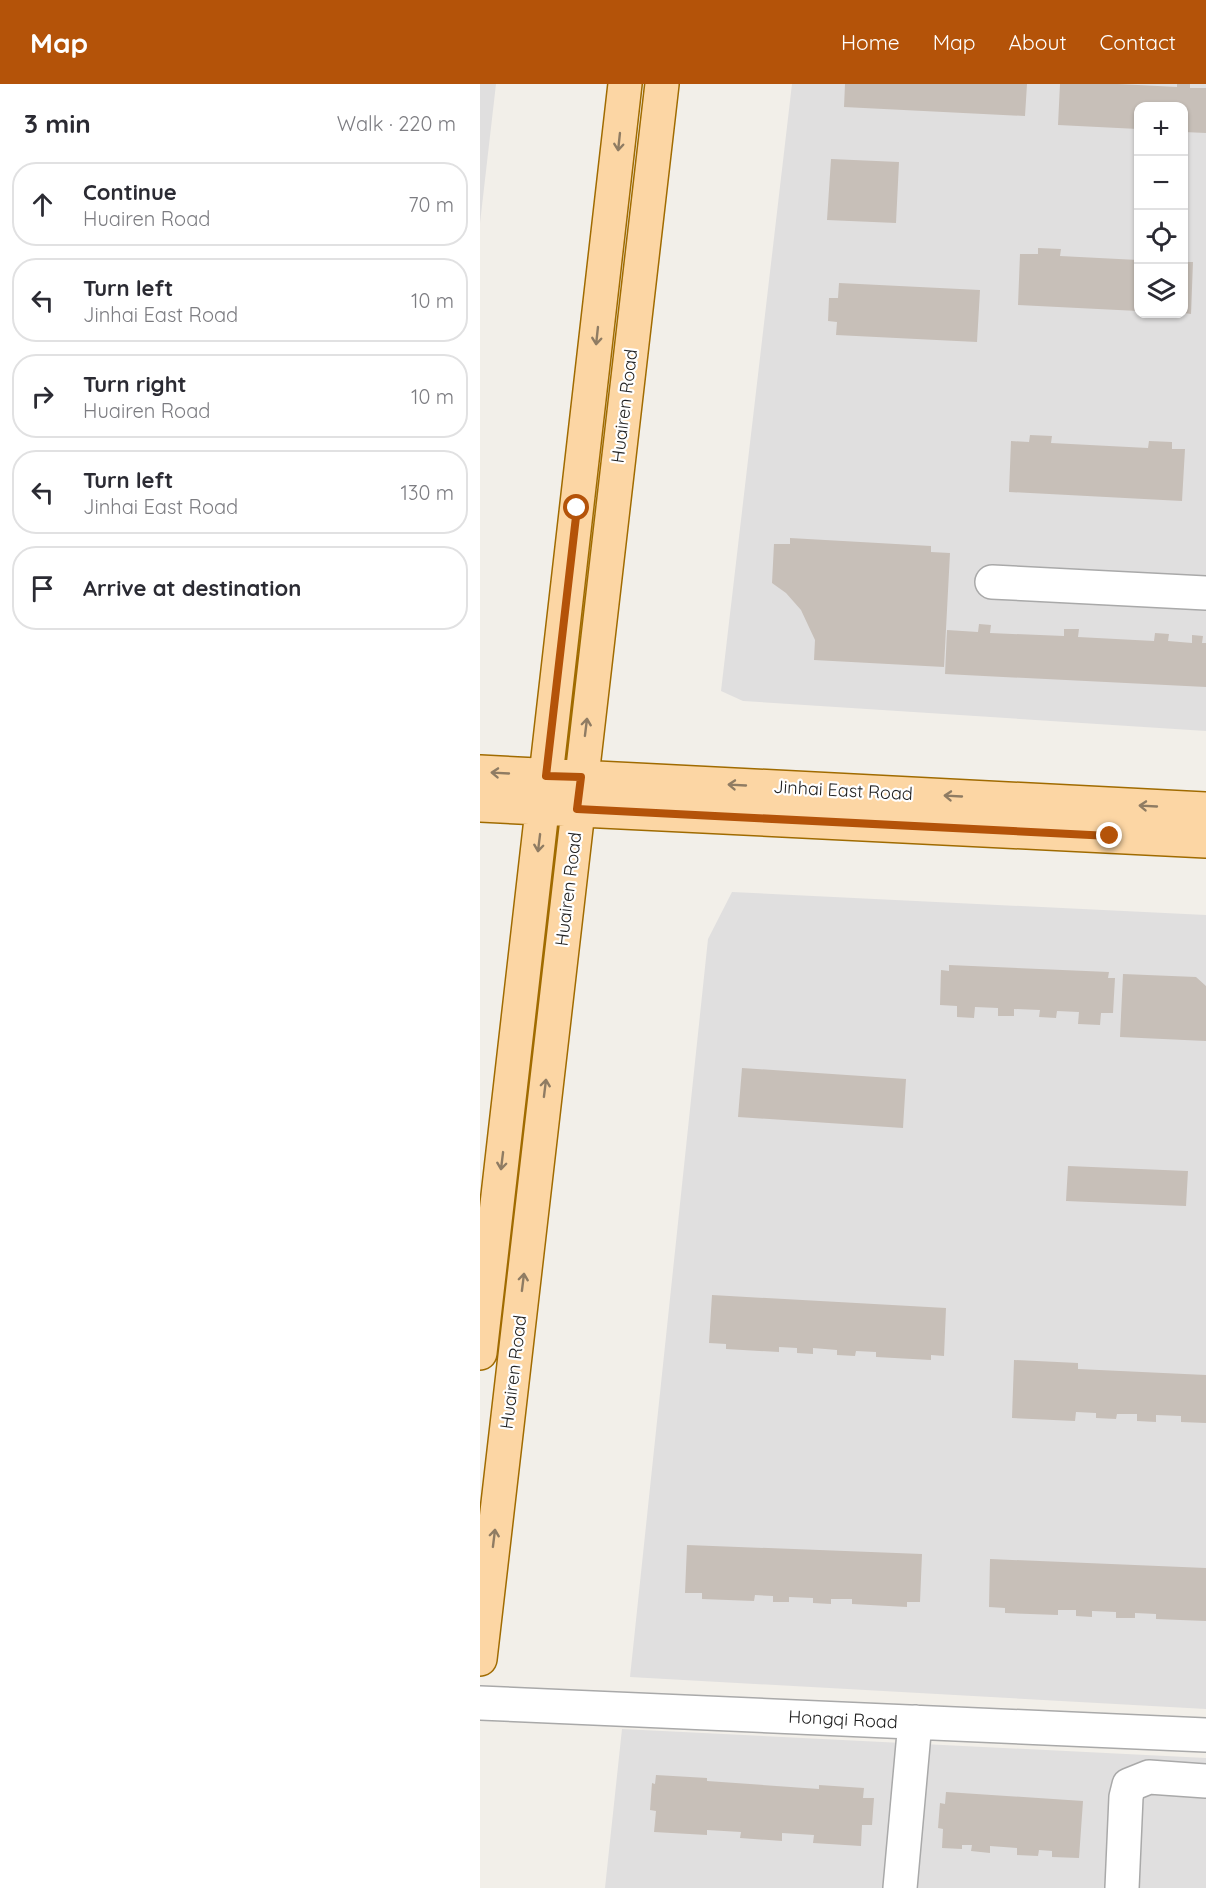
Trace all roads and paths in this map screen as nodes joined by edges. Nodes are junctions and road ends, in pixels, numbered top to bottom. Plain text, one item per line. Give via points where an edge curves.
1 (625, 84) edge
2 (662, 84) edge
3 (992, 582) dead end
4 (1206, 593) edge
5 (480, 772) edge
6 (546, 776) junction
7 (579, 793) junction
8 (480, 805) edge
9 (543, 808) junction
10 (1206, 808) edge
11 (1206, 841) edge
12 (480, 1353) edge
13 (480, 1659) edge
14 (480, 1703) edge
15 (915, 1722) junction
16 (1206, 1735) edge
17 (1206, 1781) edge
18 (900, 1888) edge
19 (1122, 1888) edge

1 -> 6 main road, Huairen Road
7 -> 2 main road, Huairen Road
3 - 4 street
6 -> 5 main road, Jinhai East Road
6 - 7 main road, Jinhai East Road
6 - 9 main road, Huairen Road
7 - 9 main road, Jinhai East Road
10 -> 7 main road, Jinhai East Road
7 - 11 main road, Jinhai East Road
13 -> 7 main road, Huairen Road
8 - 9 main road, Jinhai East Road
9 -> 12 main road, Huairen Road
14 - 15 street, Hongqi Road
15 - 16 street, Hongqi Road
15 - 18 street
17 - 19 street via 1149,1777 1129,1785

